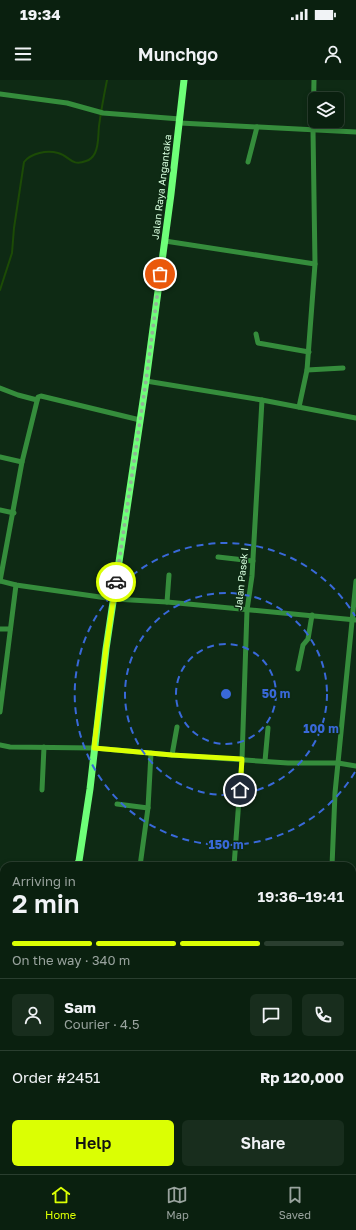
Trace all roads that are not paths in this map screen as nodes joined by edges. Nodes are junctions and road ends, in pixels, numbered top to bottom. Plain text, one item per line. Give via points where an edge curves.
1 (184, 80) edge
2 (314, 80) edge
3 (0, 94) edge
4 (180, 121) junction
5 (257, 127) junction
6 (313, 130) junction
7 (356, 132) edge
8 (248, 162) dead end
9 (165, 241) junction
10 (315, 264) junction
11 (256, 334) dead end
12 (309, 352) junction
13 (343, 368) dead end
14 (307, 370) junction
15 (146, 381) junction
16 (0, 388) edge
17 (37, 400) junction
18 (262, 400) junction
19 (299, 407) junction
20 (356, 418) edge
21 (140, 420) junction
22 (0, 457) edge
23 (22, 462) junction
24 (0, 510) edge
25 (14, 513) junction
26 (218, 557) dead end
27 (253, 561) junction
28 (169, 575) dead end
29 (356, 581) edge
30 (16, 585) junction
31 (114, 599) junction
32 (166, 602) junction
33 (247, 610) junction
34 (312, 615) junction
35 (354, 620) edge
36 (0, 629) edge
37 (10, 629) junction
38 (298, 669) dead end
39 (0, 712) edge
40 (177, 727) dead end
41 (268, 728) dead end
42 (0, 745) edge
43 (44, 747) junction
44 (94, 748) junction
45 (151, 753) junction
46 (172, 755) junction
47 (242, 759) junction
48 (265, 761) junction
49 (338, 763) junction
50 (356, 766) edge
51 (42, 790) dead end
52 (117, 804) dead end
53 (148, 808) junction
54 (78, 862) edge
55 (141, 862) edge
56 (234, 862) edge
57 (332, 862) edge

1 - 4 main road, Jalan Raya Angantaka
2 - 6 street
3 - 4 street via 67,103 103,112
4 - 5 street
4 - 9 main road, Jalan Raya Angantaka
5 - 6 street
5 - 8 street
6 - 7 street
6 - 10 street
9 - 10 street
9 - 15 main road, Jalan Raya Angantaka
10 - 12 street
11 - 12 street via 258,343
12 - 14 street
13 - 14 street
14 - 19 street
15 - 18 street
15 - 21 main road, Jalan Raya Angantaka
16 - 17 street
17 - 21 street via 38,396 41,396
17 - 23 street
18 - 19 street
18 - 27 street, Jalan Pasek I
19 - 20 street
21 - 31 main road, Jalan Raya Angantaka
22 - 23 street
23 - 25 street
24 - 25 street
25 - 30 street via 0,581
26 - 27 street
27 - 33 street, Jalan Pasek I
28 - 32 street
29 - 35 street
30 - 31 street
30 - 37 street
31 - 32 street
31 - 44 main road, Jalan Raya Angantaka
32 - 33 street
33 - 34 street
33 - 47 street, Jalan Pasek I
34 - 35 street
34 - 38 street via 308,639 302,645
35 - 49 street
36 - 37 street
37 - 39 street
40 - 46 street
41 - 48 street
42 - 43 street
43 - 44 street
43 - 51 street
44 - 45 street
44 - 54 main road, Jalan Raya Angantaka
45 - 46 street
45 - 53 street
46 - 47 street
47 - 48 street
47 - 56 street, Jalan Pasek I
48 - 49 street
49 - 50 street
49 - 57 street
52 - 53 street
53 - 55 street

